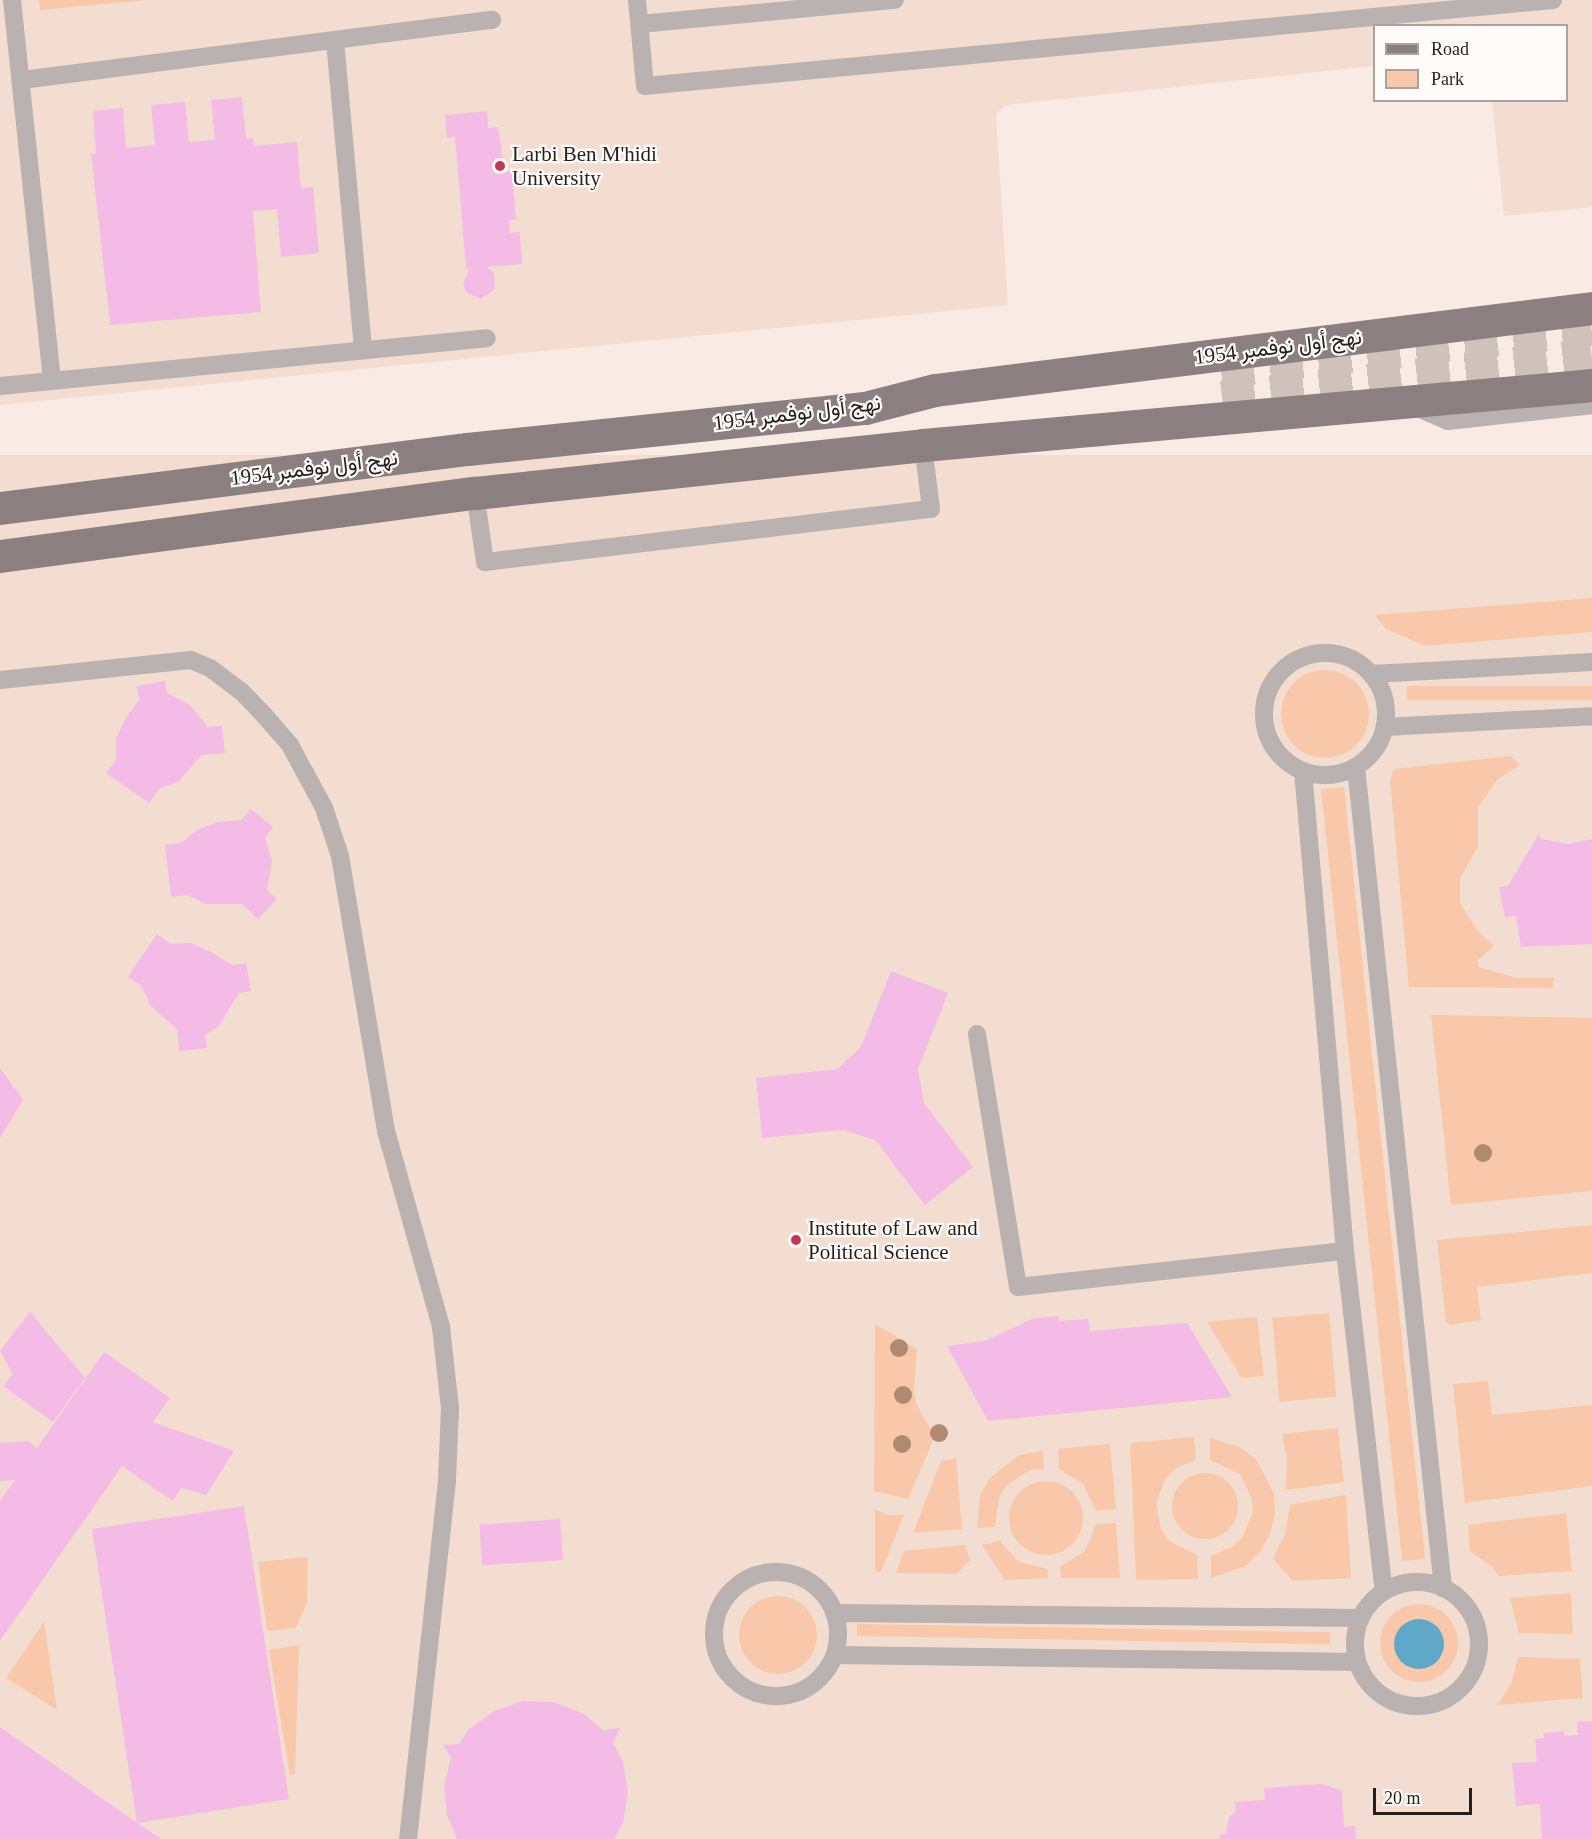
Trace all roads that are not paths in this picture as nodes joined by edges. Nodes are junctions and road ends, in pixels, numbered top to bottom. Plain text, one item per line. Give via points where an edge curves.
1 (12, 0) edge
2 (637, 0) edge
3 (895, 0) edge
4 (1553, 0) edge
5 (492, 20) dead end
6 (640, 24) junction
7 (335, 41) junction
8 (22, 80) junction
9 (1592, 308) edge
10 (487, 338) dead end
11 (363, 350) junction
12 (52, 381) junction
13 (1592, 385) edge
14 (0, 386) edge
15 (1406, 403) junction
16 (1592, 405) edge
17 (865, 408) junction
18 (923, 445) junction
19 (475, 494) junction
20 (0, 508) edge
21 (0, 556) edge
22 (1592, 662) edge
23 (1372, 674) junction
24 (0, 680) edge
25 (1592, 716) edge
26 (1385, 727) junction
27 (1356, 767) junction
28 (1303, 771) junction
29 (977, 1034) dead end
30 (1345, 1251) junction
31 (1443, 1588) junction
32 (1384, 1591) junction
33 (834, 1612) junction
34 (1361, 1618) junction
35 (835, 1654) junction
36 (1357, 1662) junction
37 (408, 1839) edge

1 - 8 lane
2 - 6 lane
3 - 6 lane
4 - 6 lane via 645,86
5 - 7 lane
7 - 8 lane
7 - 11 lane
8 - 12 lane
9 - 17 main road, نهج أول نوفمبر 1954 via 935,390
10 - 11 lane
11 - 12 lane
12 - 14 lane
13 - 15 main road
15 - 16 lane via 1449,421
15 - 18 main road
17 - 18 main road via 1221,384 975,429
17 - 20 main road, نهج أول نوفمبر 1954 via 455,451
18 - 19 main road
18 - 19 lane via 931,509 485,562
19 - 21 main road
22 - 23 lane
23 - 26 lane via 1385,699
23 - 28 lane via 1354,660 1333,653 1311,654 1291,663 1275,679 1265,699 1264,721 1270,742 1284,760
24 - 37 lane via 191,660 240,691 264,715 290,745 324,808 340,856 386,1131 441,1327 450,1408 447,1481
25 - 26 lane
26 - 27 lane via 1375,750
27 - 28 lane via 1321,775
27 - 31 lane
28 - 30 lane
29 - 30 lane via 1018,1287
30 - 32 lane
31 - 32 lane via 1423,1582 1403,1583
31 - 36 lane via 1461,1600 1474,1618 1479,1640 1477,1662 1466,1682 1449,1697 1428,1705 1405,1705 1384,1697 1368,1682
32 - 34 lane
33 - 34 lane
33 - 35 lane via 838,1634
33 - 35 lane via 822,1593 804,1579 782,1572 758,1574 738,1585 722,1602 714,1624 714,1647 723,1668 739,1684 760,1694 783,1696 805,1689 823,1675
34 - 36 lane via 1355,1640
35 - 36 lane

